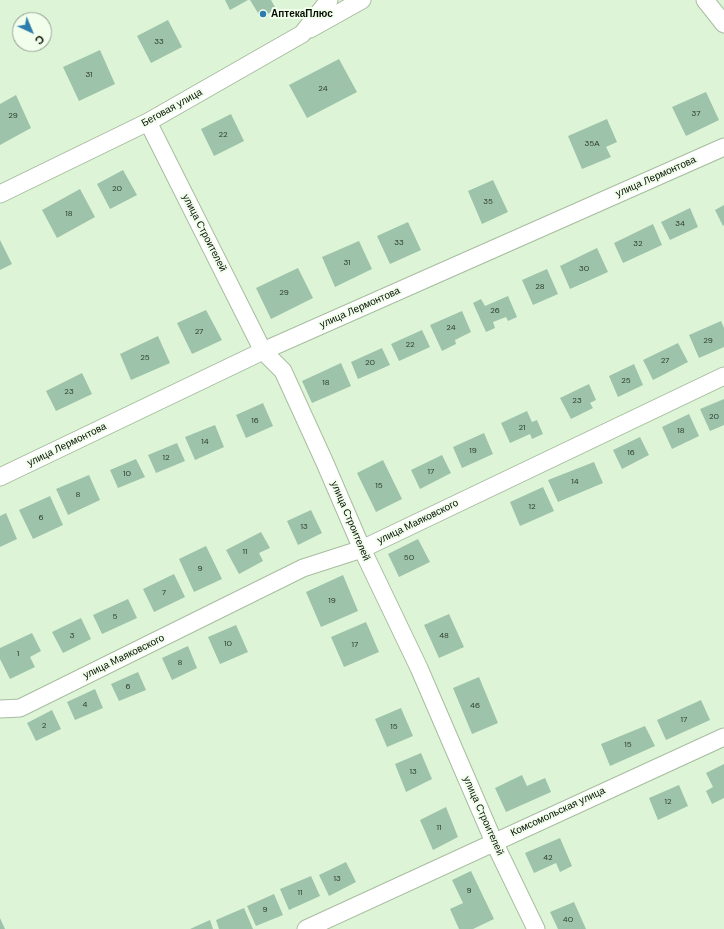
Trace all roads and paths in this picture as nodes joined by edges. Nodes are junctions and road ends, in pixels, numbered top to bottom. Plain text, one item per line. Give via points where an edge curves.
1 (329, 0) edge
2 (362, 0) edge
3 (705, 0) edge
4 (724, 24) edge
5 (302, 34) junction
6 (148, 122) junction
7 (724, 147) edge
8 (0, 194) edge
9 (263, 351) junction
10 (724, 376) edge
11 (0, 477) edge
12 (362, 549) junction
13 (0, 709) edge
14 (724, 736) edge
15 (494, 842) junction
16 (306, 929) edge
17 (536, 929) edge

1 - 5 street, Беговая улица
2 - 5 street
3 - 4 street
5 - 6 street, Беговая улица
6 - 8 street, Беговая улица
6 - 9 street, улица Строителей
7 - 9 street, улица Лермонтова
9 - 11 street, улица Лермонтова
9 - 12 street, улица Строителей via 283,371
10 - 12 street, улица Маяковского
12 - 13 street, улица Маяковского via 303,568 20,708
12 - 15 street, улица Строителей via 419,668
14 - 15 street, Комсомольская улица
15 - 16 street, Комсомольская улица
15 - 17 street, улица Строителей

